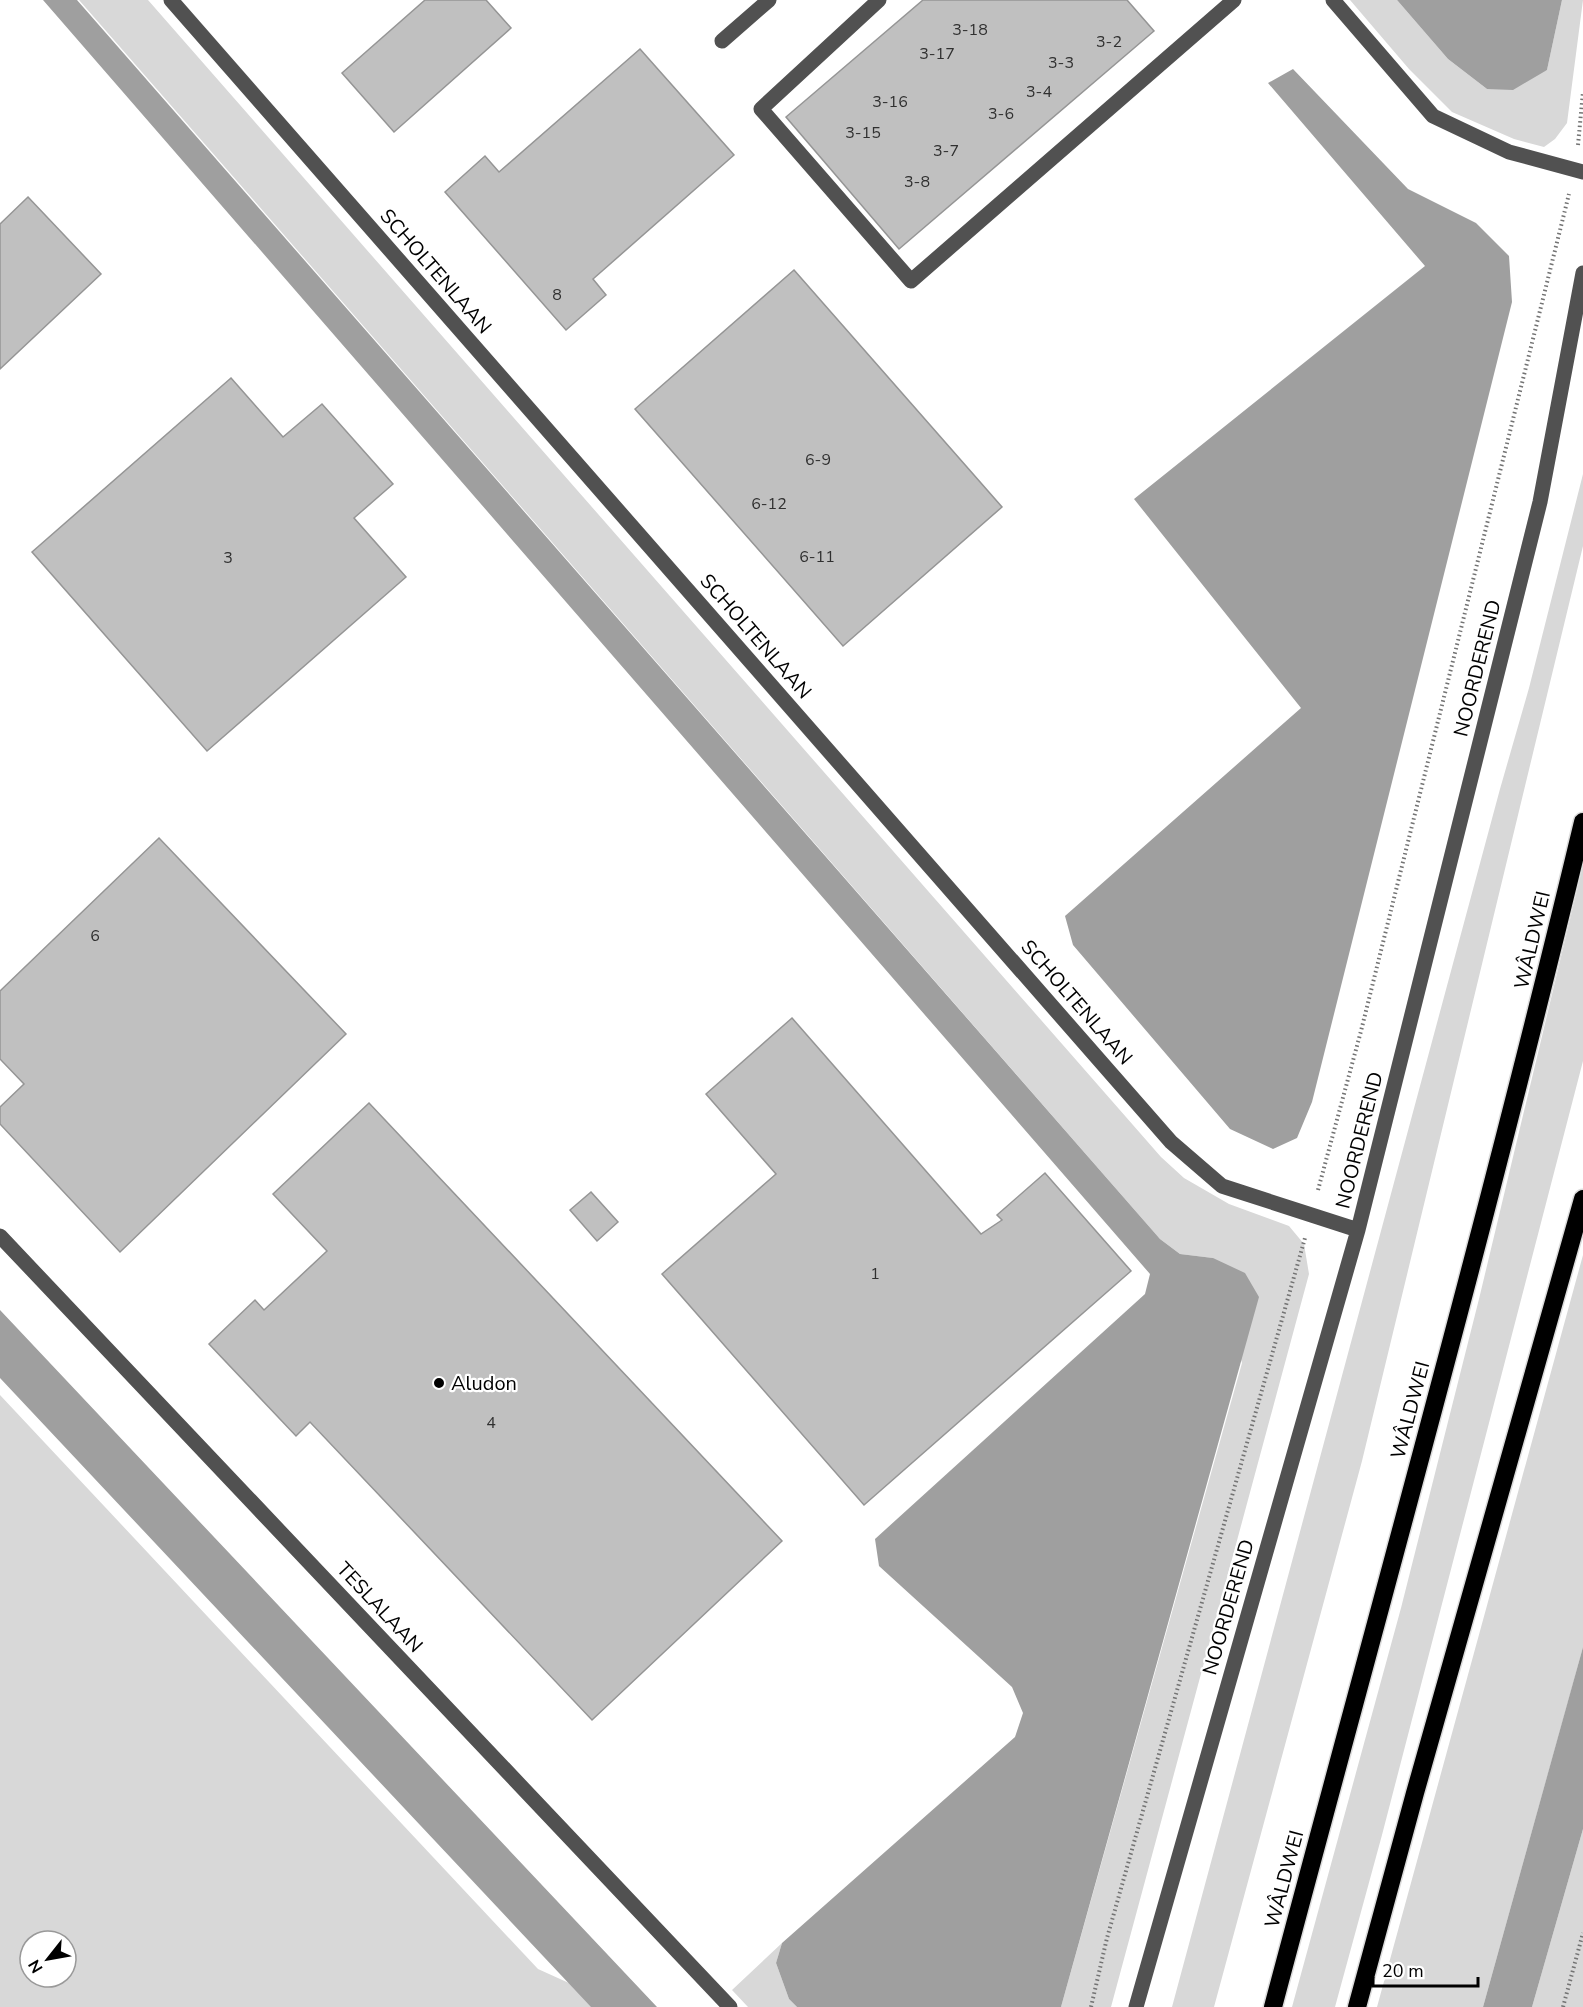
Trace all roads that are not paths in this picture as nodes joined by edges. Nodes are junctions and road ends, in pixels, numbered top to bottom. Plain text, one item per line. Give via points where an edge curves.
1 (171, 0) edge
2 (769, 0) edge
3 (879, 0) edge
4 (1234, 0) edge
5 (1333, 0) edge
6 (722, 41) dead end
7 (1579, 171) edge
8 (1583, 273) edge
9 (1583, 822) edge
10 (1583, 1199) edge
11 (1358, 1230) junction
12 (0, 1236) edge
13 (730, 2007) edge
14 (1136, 2007) edge
15 (1273, 2007) edge
16 (1357, 2007) edge

1 - 11 street, SCHOLTENLAAN via 1171,1142 1222,1186
2 - 6 street
3 - 4 street via 761,109 911,281
5 - 7 street via 1433,116 1509,152
8 - 11 street, NOORDEREND via 1540,502
9 - 15 highway, WÂLDWEI via 1471,1270
10 - 16 highway
11 - 14 street, NOORDEREND
12 - 13 street, TESLALAAN

